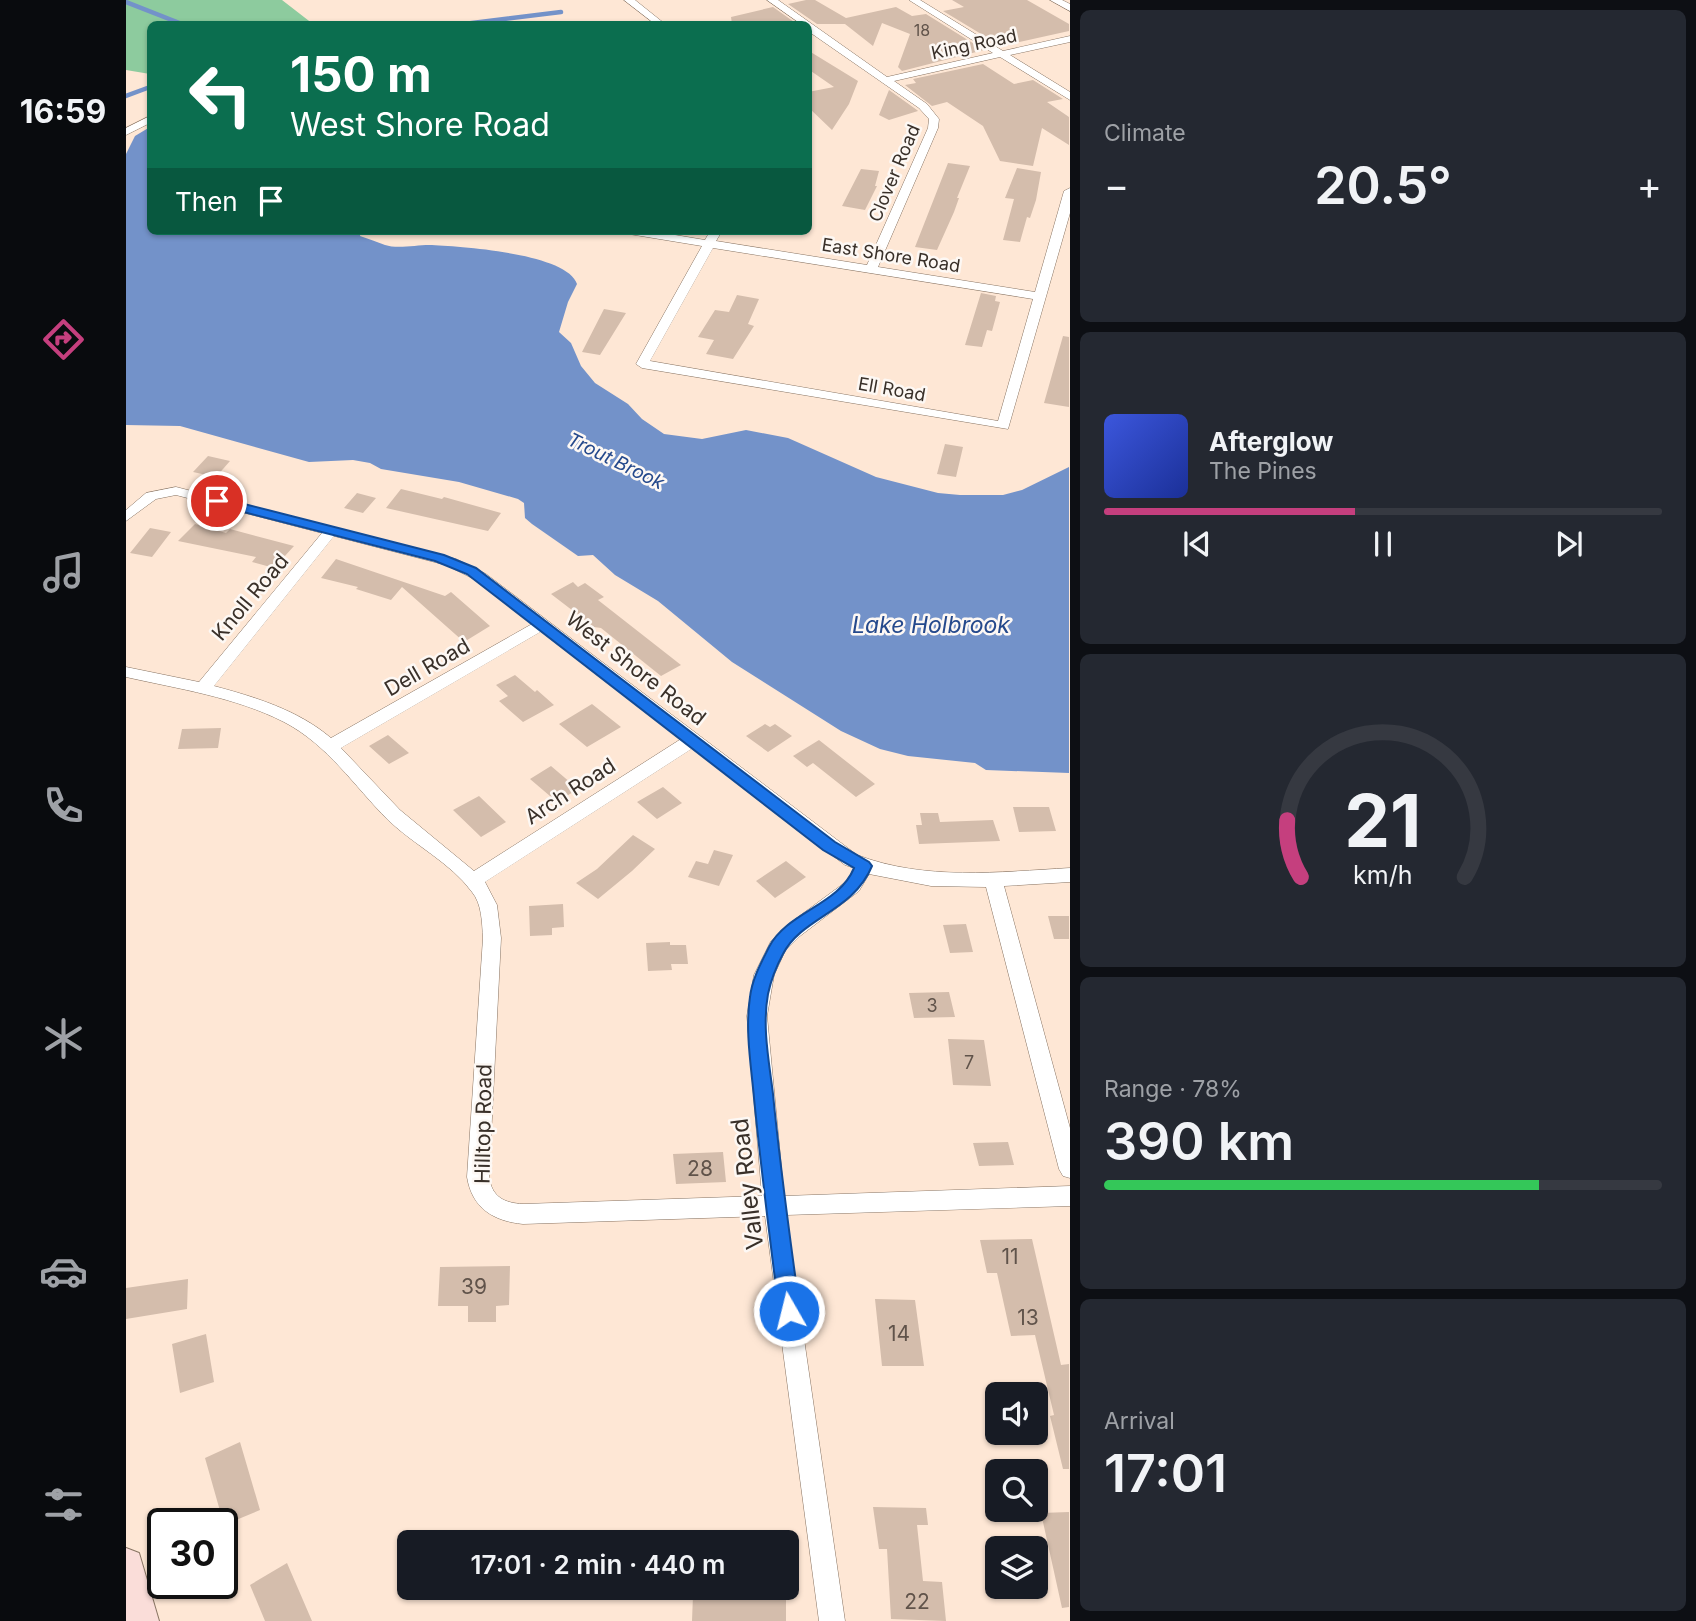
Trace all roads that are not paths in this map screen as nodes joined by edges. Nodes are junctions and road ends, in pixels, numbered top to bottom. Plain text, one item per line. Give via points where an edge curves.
1 (629, 0) edge
2 (772, 0) edge
3 (914, 0) edge
4 (1055, 0) edge
5 (1069, 8) edge
6 (656, 21) edge
7 (801, 21) edge
8 (812, 28) edge
9 (1069, 39) edge
10 (1001, 54) junction
11 (885, 79) junction
12 (1069, 97) edge
13 (147, 121) edge
14 (126, 132) edge
15 (1069, 191) edge
16 (653, 235) edge
17 (714, 235) edge
18 (708, 244) junction
19 (871, 269) junction
20 (1039, 296) junction
21 (126, 517) edge
22 (331, 531) junction
23 (543, 624) junction
24 (126, 672) edge
25 (202, 689) junction
26 (692, 740) junction
27 (331, 747) junction
28 (864, 866) junction
29 (1069, 875) edge
30 (993, 878) junction
31 (472, 881) junction
32 (1069, 1169) edge
33 (1069, 1196) edge
34 (774, 1206) junction
35 (126, 1566) edge
36 (141, 1621) edge
37 (832, 1621) edge

1 - 6 street
2 - 7 street, Clover Road
3 - 10 street
4 - 5 street
8 - 11 street, Clover Road
9 - 10 street, King Road
10 - 11 street, King Road
10 - 12 street
11 - 19 street, Clover Road via 927,109 934,124
13 - 14 street
15 - 20 street
16 - 18 street, East Shore Road
17 - 18 street
18 - 19 street, East Shore Road
18 - 20 street, Ell Road via 642,363 1003,426
19 - 20 street, East Shore Road
21 - 22 street, West Shore Road via 146,499 163,492 191,494
22 - 23 street, West Shore Road via 463,566
22 - 25 street, Knoll Road
23 - 26 street, West Shore Road
23 - 27 street, Dell Road
24 - 25 street, Hilltop Road
25 - 27 street, Hilltop Road via 287,716
26 - 28 street, West Shore Road via 829,846
26 - 31 street, Arch Road
27 - 31 street, Hilltop Road via 394,814
28 - 30 street, West Shore Road via 924,878
28 - 34 street, Valley Road via 848,891 785,938 764,975 757,1026
29 - 30 street, West Shore Road
30 - 32 street
31 - 34 street, Hilltop Road via 488,903 491,924 478,1168 487,1202 502,1211 523,1214
33 - 34 street, Hilltop Road
34 - 37 street, Valley Road
35 - 36 main road

